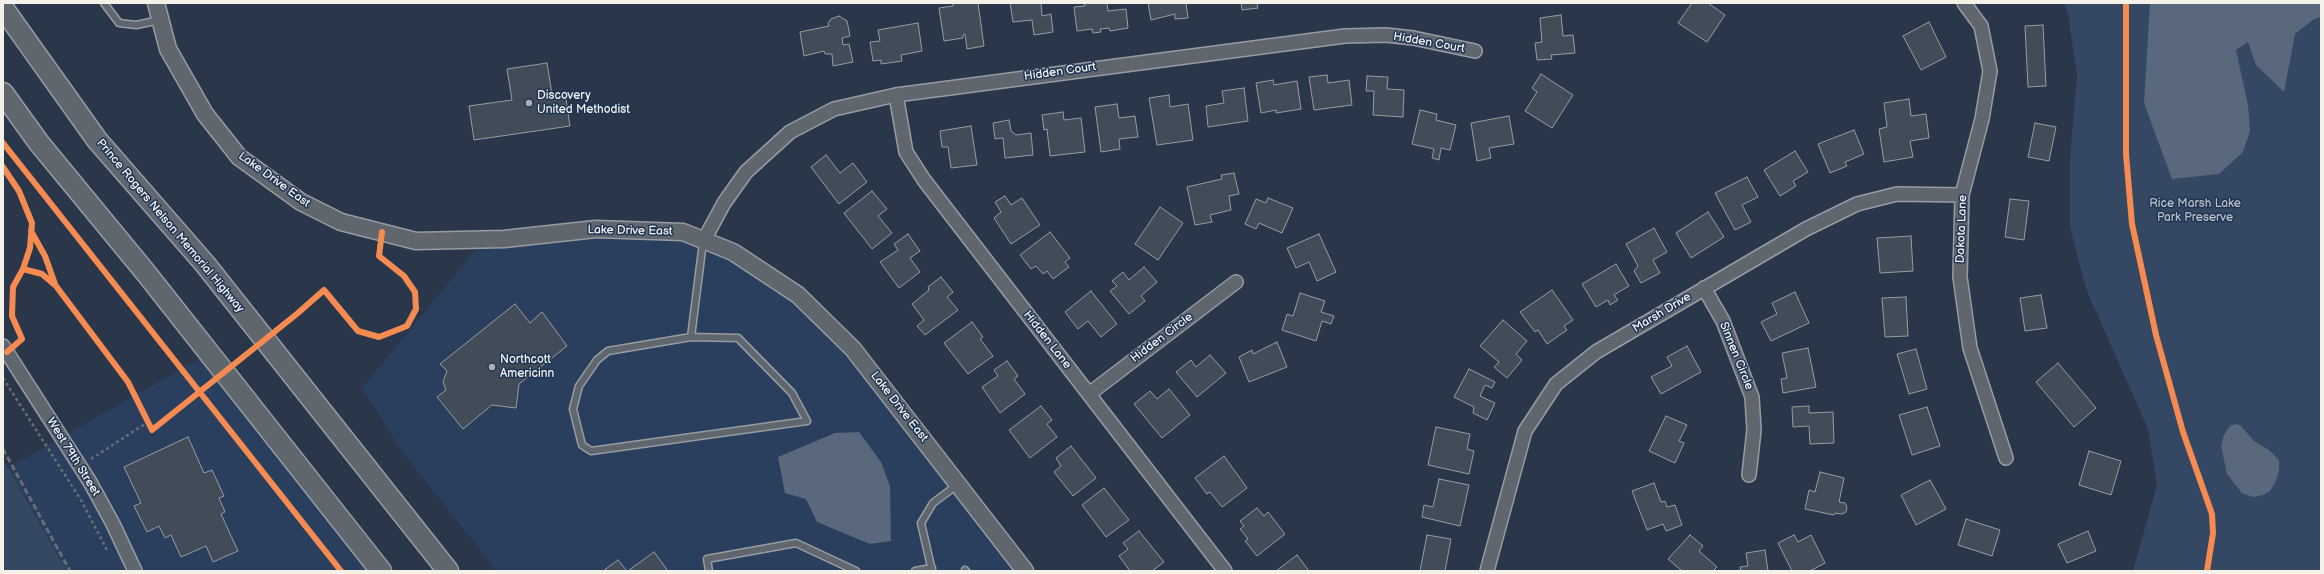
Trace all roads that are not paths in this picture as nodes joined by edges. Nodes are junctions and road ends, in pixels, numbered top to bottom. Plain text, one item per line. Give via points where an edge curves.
1 (104, 3) edge
2 (156, 3) edge
3 (1964, 3) edge
4 (3, 8) edge
5 (160, 20) junction
6 (1475, 51) dead end
7 (3, 93) edge
8 (896, 95) junction
9 (1962, 195) junction
10 (704, 240) junction
11 (1236, 282) dead end
12 (1704, 288) junction
13 (691, 337) junction
14 (3, 346) edge
15 (1089, 394) junction
16 (2006, 458) dead end
17 (1749, 476) dead end
18 (959, 484) junction
19 (1021, 569) edge
20 (932, 570) edge
21 (135, 571) edge
22 (381, 571) edge
23 (448, 571) edge
24 (709, 571) edge
25 (856, 571) edge
26 (915, 571) edge
27 (1225, 571) edge
28 (1487, 571) edge

1 - 5 lane via 119,23 136,25
2 - 5 street, Lake Drive East
3 - 9 street, Dakota Lane via 1981,26 1990,71 1982,119
4 - 23 main road, Prince Rogers Nelson Memorial Highway via 97,140 205,264
5 - 10 street, Lake Drive East via 168,49 193,95 239,157 301,202 341,222 416,241 504,239 596,229 683,232
6 - 8 street, Hidden Court via 1413,38 1386,35 1345,36
7 - 22 main road via 39,143 146,273
8 - 10 street, Hidden Court via 834,109 790,132 746,172 724,203
8 - 15 street, Hidden Lane via 906,152 924,180
9 - 12 street, Marsh Drive via 1897,194 1857,204 1806,229
9 - 16 street, Dakota Lane via 1960,278 1970,348
10 - 13 lane
10 - 18 street, Lake Drive East via 733,252 798,295 852,349
11 - 15 street, Hidden Circle
12 - 17 street, Sinnen Circle via 1723,321 1752,397 1754,430
12 - 28 street, Marsh Drive via 1596,352 1556,384 1526,431
13 - 13 lane via 608,351 597,360 579,386 573,409 582,445 591,451 807,421 792,393 738,338
14 - 21 street, West 79th Street via 90,482
15 - 27 street, Hidden Lane
18 - 19 street, Lake Drive East
18 - 20 lane via 934,503 921,523
20 - 26 lane
24 - 25 lane via 707,559 796,543

